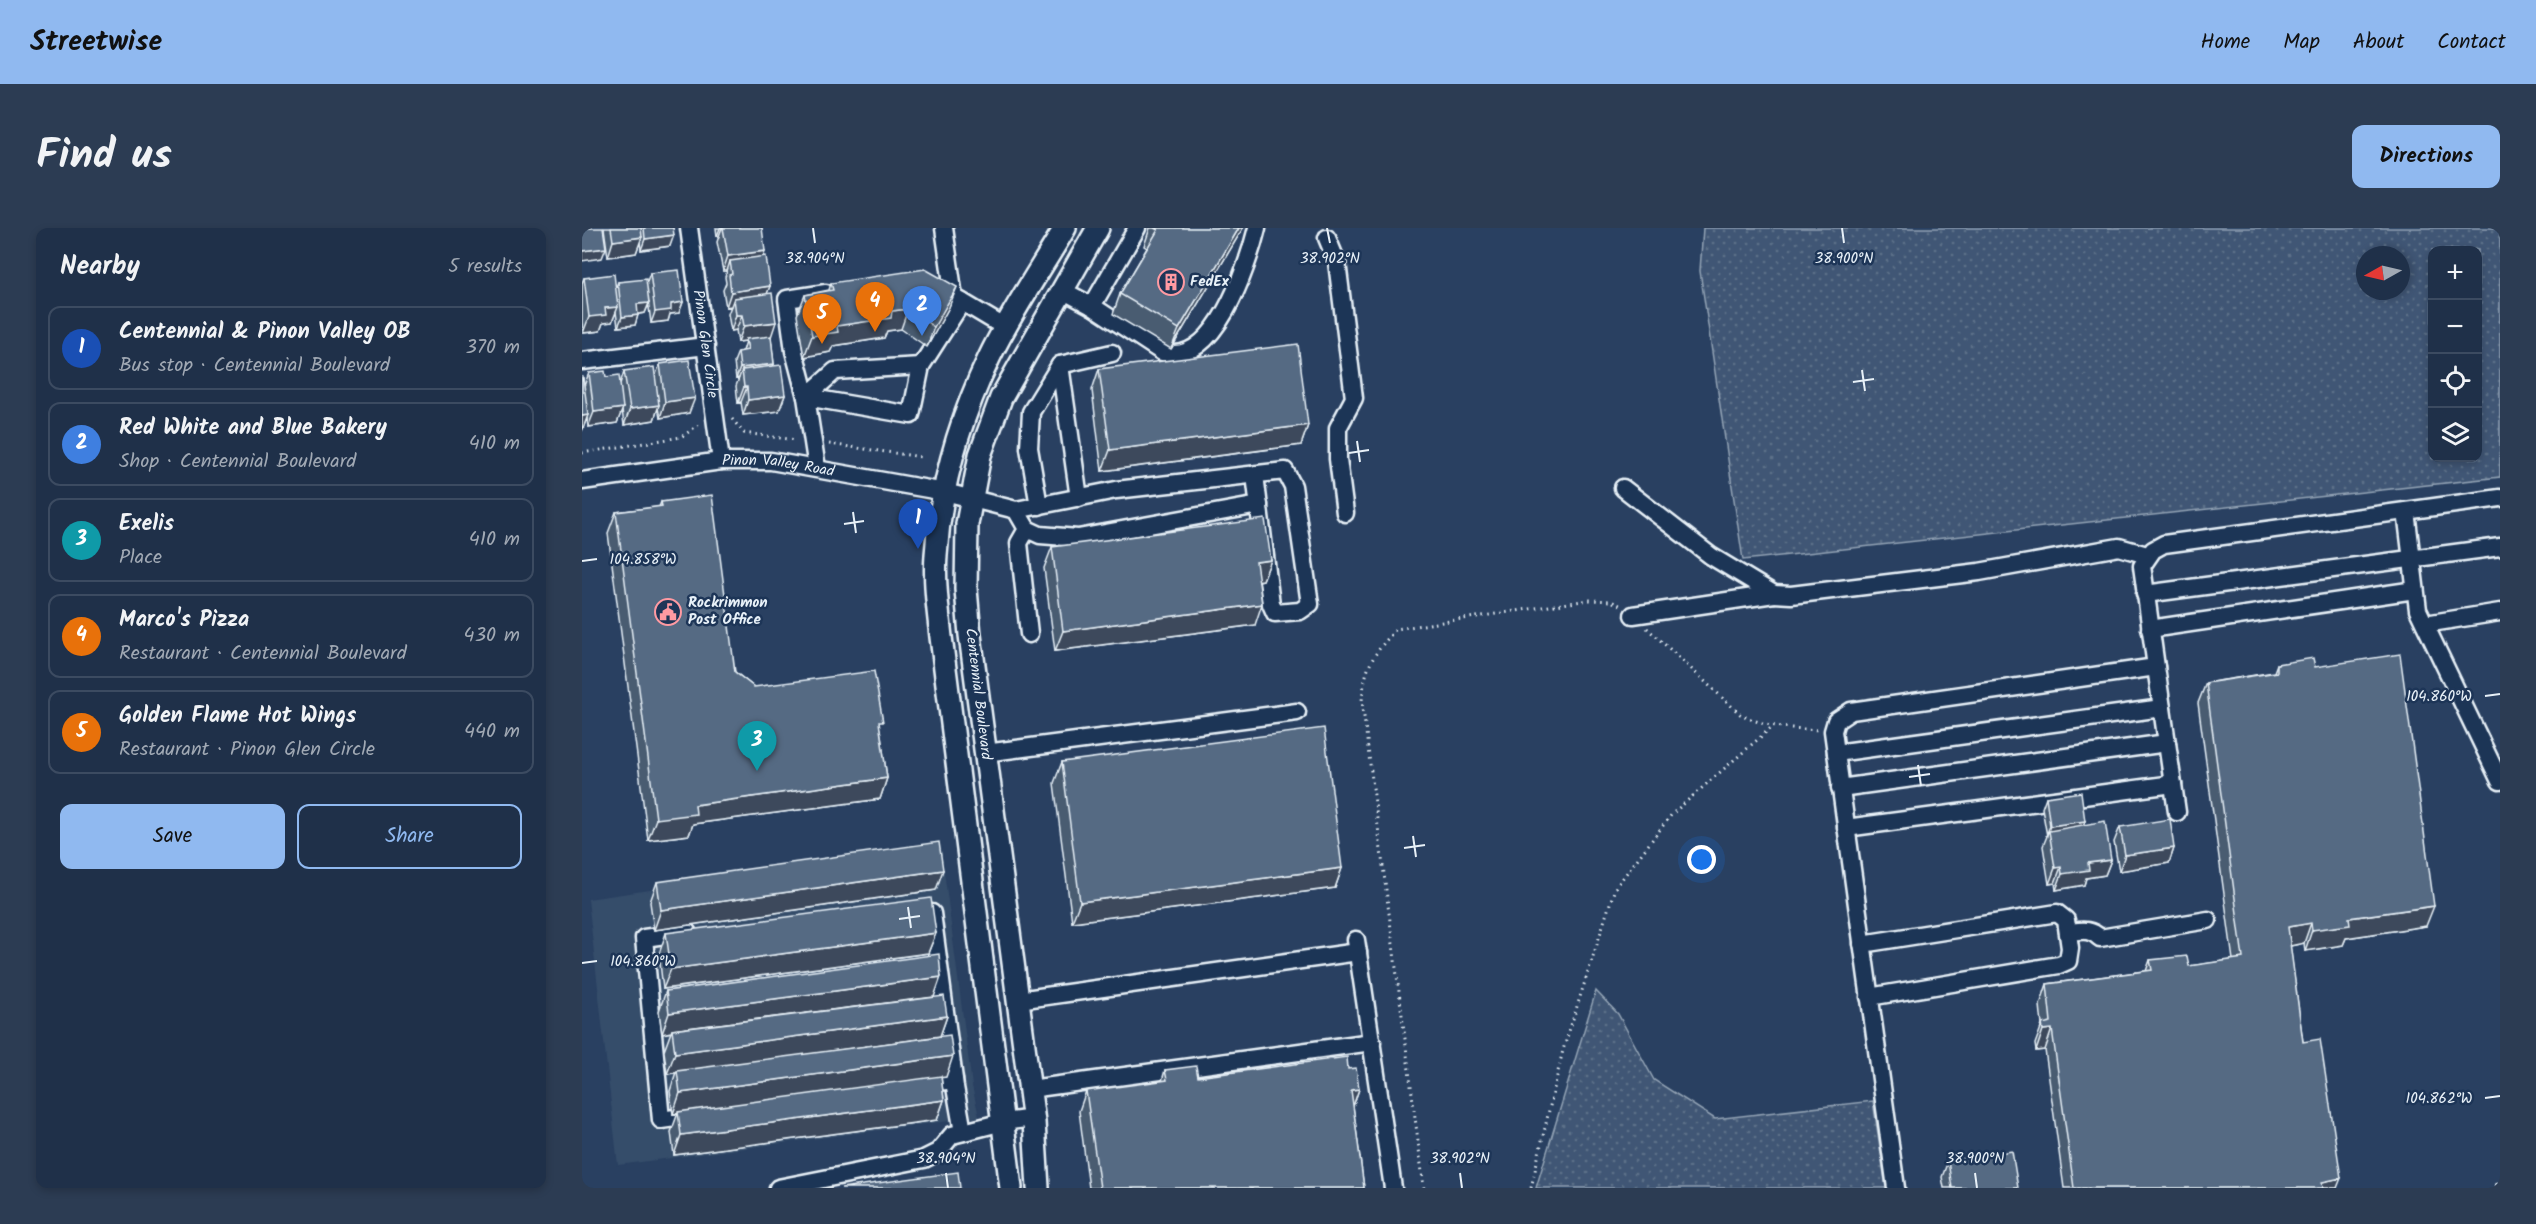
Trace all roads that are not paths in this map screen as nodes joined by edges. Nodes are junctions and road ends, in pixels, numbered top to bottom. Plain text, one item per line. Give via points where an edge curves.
1 (689, 228) edge
2 (944, 228) edge
3 (1065, 228) edge
4 (1098, 228) edge
5 (1137, 228) edge
6 (1257, 228) edge
7 (1327, 238) dead end
8 (937, 285) edge
9 (1062, 290) junction
10 (846, 291) edge
11 (958, 300) junction
12 (1092, 306) junction
13 (1006, 328) junction
14 (706, 346) junction
15 (1112, 353) dead end
16 (582, 361) edge
17 (921, 366) junction
18 (1060, 366) junction
19 (806, 398) junction
20 (721, 461) junction
21 (817, 468) junction
22 (1255, 475) junction
23 (582, 480) edge
24 (1623, 489) dead end
25 (945, 492) junction
26 (972, 498) junction
27 (1079, 498) junction
28 (2500, 498) edge
29 (1259, 505) junction
30 (1039, 506) junction
31 (1016, 510) junction
32 (2406, 511) junction
33 (1345, 513) dead end
34 (1027, 529) junction
35 (2500, 547) edge
36 (2147, 555) junction
37 (2412, 558) junction
38 (2415, 590) junction
39 (1774, 594) junction
40 (2145, 594) junction
41 (2500, 612) edge
42 (1633, 615) road end
43 (2425, 624) junction
44 (2150, 629) junction
45 (1029, 634) dead end
46 (2156, 667) junction
47 (2162, 708) junction
48 (1297, 712) dead end
49 (2167, 743) junction
50 (985, 753) junction
51 (1836, 753) junction
52 (2500, 781) edge
53 (2173, 784) junction
54 (1840, 788) junction
55 (2177, 812) dead end
56 (1846, 828) junction
57 (918, 900) edge
58 (2208, 920) dead end
59 (701, 930) edge
60 (2068, 932) junction
61 (1862, 944) junction
62 (1869, 997) junction
63 (1018, 1000) junction
64 (1372, 1042) junction
65 (954, 1080) junction
66 (907, 1086) edge
67 (1030, 1089) junction
68 (707, 1113) edge
69 (1034, 1118) junction
70 (1004, 1122) junction
71 (963, 1132) junction
72 (778, 1188) edge
73 (1011, 1188) edge
74 (1038, 1188) edge
75 (1393, 1188) edge
76 (1896, 1188) edge

1 - 14 street, Pinon Glen Circle
2 - 11 street
3 - 13 main road, Centennial Boulevard
4 - 9 main road, Centennial Boulevard
5 - 12 street
6 - 12 street via 1230,304 1215,329 1187,352 1162,352
7 - 33 street via 1337,262 1354,398 1338,428
8 - 11 street
9 - 12 street
9 - 26 main road, Centennial Boulevard via 1001,398 980,455
10 - 19 street via 787,299
11 - 13 street
11 - 17 street
13 - 25 main road, Centennial Boulevard via 973,394 954,446
14 - 16 street
14 - 20 street, Pinon Glen Circle via 723,418
15 - 18 street
17 - 19 street via 834,371
17 - 19 street via 911,415
18 - 27 street
18 - 30 street via 1031,412 1029,448
19 - 21 street
20 - 21 street, Pinon Valley Road via 771,461
20 - 23 street, Pinon Valley Road
21 - 25 street, Pinon Valley Road
22 - 27 street via 1116,490
22 - 29 street
22 - 29 street via 1285,471 1293,486 1310,604 1300,611 1275,613 1271,604
24 - 39 street via 1711,556
25 - 26 street, Pinon Valley Road
25 - 70 main road, Centennial Boulevard via 936,558 941,637
26 - 31 street, Pinon Valley Road
26 - 50 main road, Centennial Boulevard via 967,525 966,589
27 - 30 street
28 - 32 street
29 - 34 street via 1078,538 1040,535
30 - 31 street
31 - 34 street
32 - 36 street via 2164,544
32 - 37 street
34 - 45 street via 1019,543
35 - 37 street
36 - 39 street via 2119,547 1979,572
36 - 40 street via 2142,566
37 - 38 street
37 - 40 street
38 - 43 street
38 - 44 street
39 - 42 street
40 - 44 street
41 - 43 street
43 - 52 street
44 - 46 street
46 - 47 street
46 - 51 street via 1851,711 1836,721
47 - 49 street
47 - 51 street
48 - 50 street
49 - 53 street
49 - 54 street
50 - 63 main road, Centennial Boulevard
51 - 54 street
53 - 55 street
53 - 56 street
54 - 56 street
56 - 61 street
57 - 65 street via 930,898
58 - 60 street via 2100,938 2086,930
59 - 68 street via 644,938 661,1120
60 - 61 street via 2066,920 2057,913
60 - 62 street via 2068,961 2059,965
61 - 62 street
62 - 76 street
63 - 64 street via 1357,946
63 - 67 main road, Centennial Boulevard
64 - 67 street
64 - 75 street
65 - 66 street
65 - 71 street
67 - 69 main road, Centennial Boulevard
69 - 70 street
69 - 74 main road, Centennial Boulevard
70 - 71 street
70 - 73 main road, Centennial Boulevard
71 - 72 street via 952,1135 938,1152 924,1159

